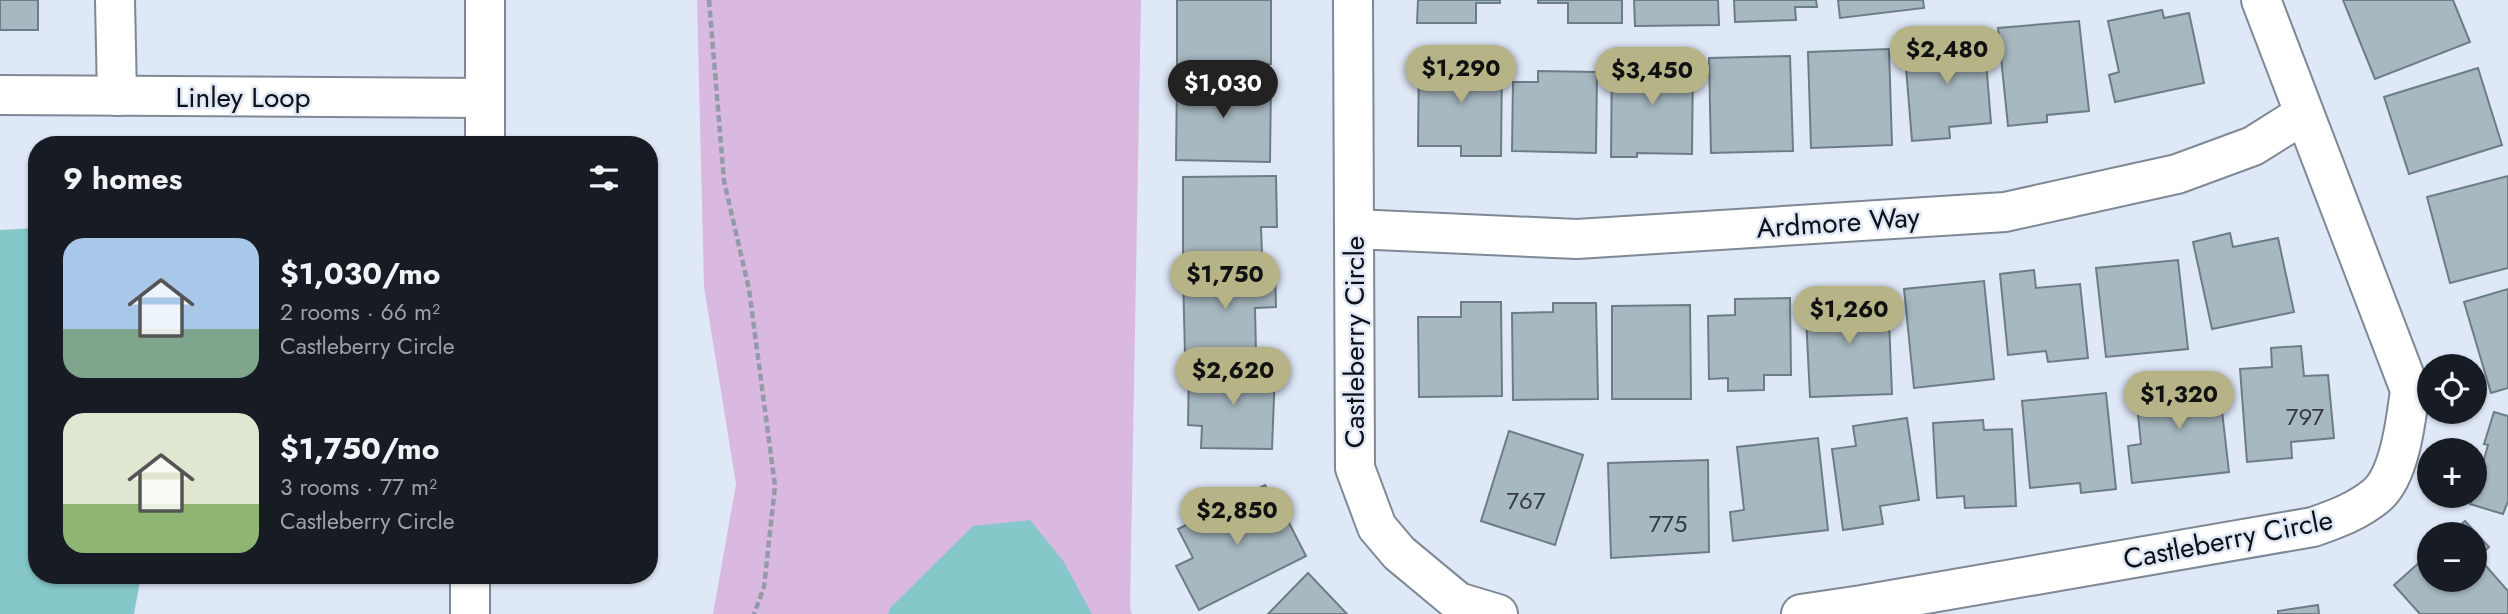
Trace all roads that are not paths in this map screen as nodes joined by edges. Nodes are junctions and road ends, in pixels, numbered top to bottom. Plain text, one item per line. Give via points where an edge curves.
1 (115, 0) edge
2 (485, 0) edge
3 (1353, 0) edge
4 (2261, 0) edge
5 (0, 95) edge
6 (117, 96) junction
7 (485, 98) junction
8 (2304, 114) junction
9 (485, 136) edge
10 (1354, 229) junction
11 (470, 584) edge
12 (470, 614) edge
13 (1498, 614) edge
14 (1801, 614) edge

1 - 6 street
2 - 7 street
3 - 10 street, Castleberry Circle
4 - 8 street, Castleberry Circle
5 - 6 street, Linley Loop
6 - 7 street, Linley Loop
7 - 9 street
8 - 10 street, Ardmore Way via 2253,146 2177,174 2005,212 1577,239
8 - 14 street, Castleberry Circle via 2410,390 2392,472 2379,493 2347,514 2313,527
10 - 13 street, Castleberry Circle via 1355,468 1377,527 1399,553 1458,602
11 - 12 street

